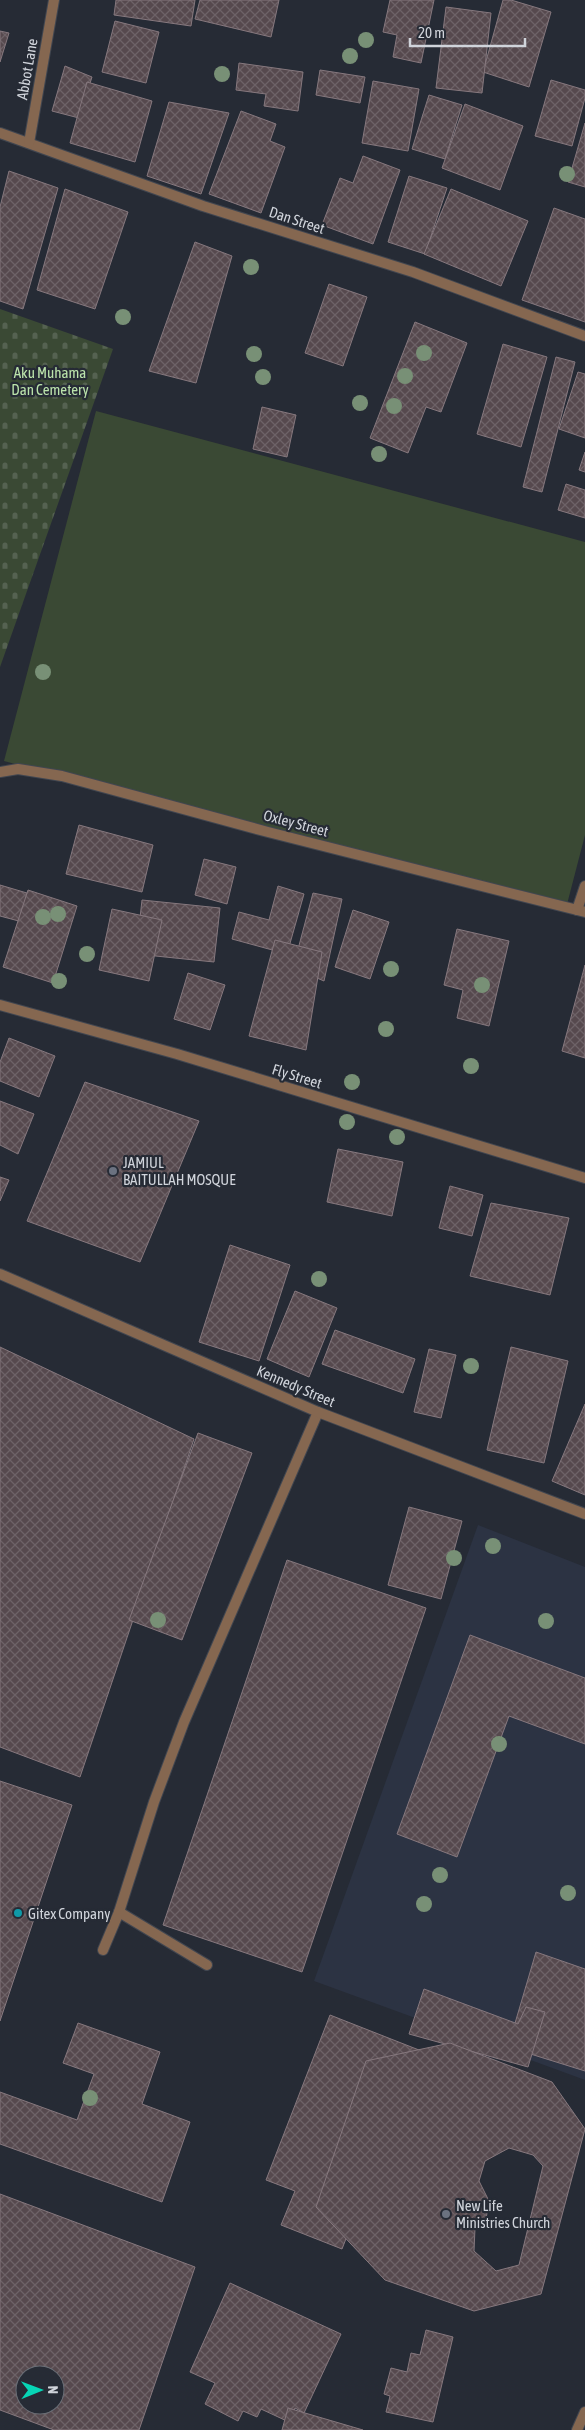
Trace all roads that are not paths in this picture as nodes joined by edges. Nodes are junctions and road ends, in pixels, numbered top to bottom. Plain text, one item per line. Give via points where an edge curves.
1 (54, 0) edge
2 (0, 133) edge
3 (29, 143) junction
4 (585, 336) edge
5 (0, 772) edge
6 (585, 886) edge
7 (581, 911) edge
8 (0, 1005) edge
9 (585, 1178) edge
10 (0, 1274) edge
11 (318, 1412) junction
12 (585, 1514) edge
13 (119, 1912) junction
14 (103, 1950) dead end
15 (207, 1965) dead end
16 (585, 2412) edge
17 (577, 2430) edge

1 - 3 street, Abbot Lane
2 - 3 street, Dan Street
3 - 4 street, Dan Street via 203,206 413,272
5 - 7 street, Oxley Street via 18,769 62,776
6 - 7 street
8 - 9 street, Fly Street via 177,1054
10 - 11 street, Kennedy Street
11 - 12 street, Kennedy Street
11 - 13 street via 184,1722
13 - 14 street
13 - 15 street
16 - 17 street

